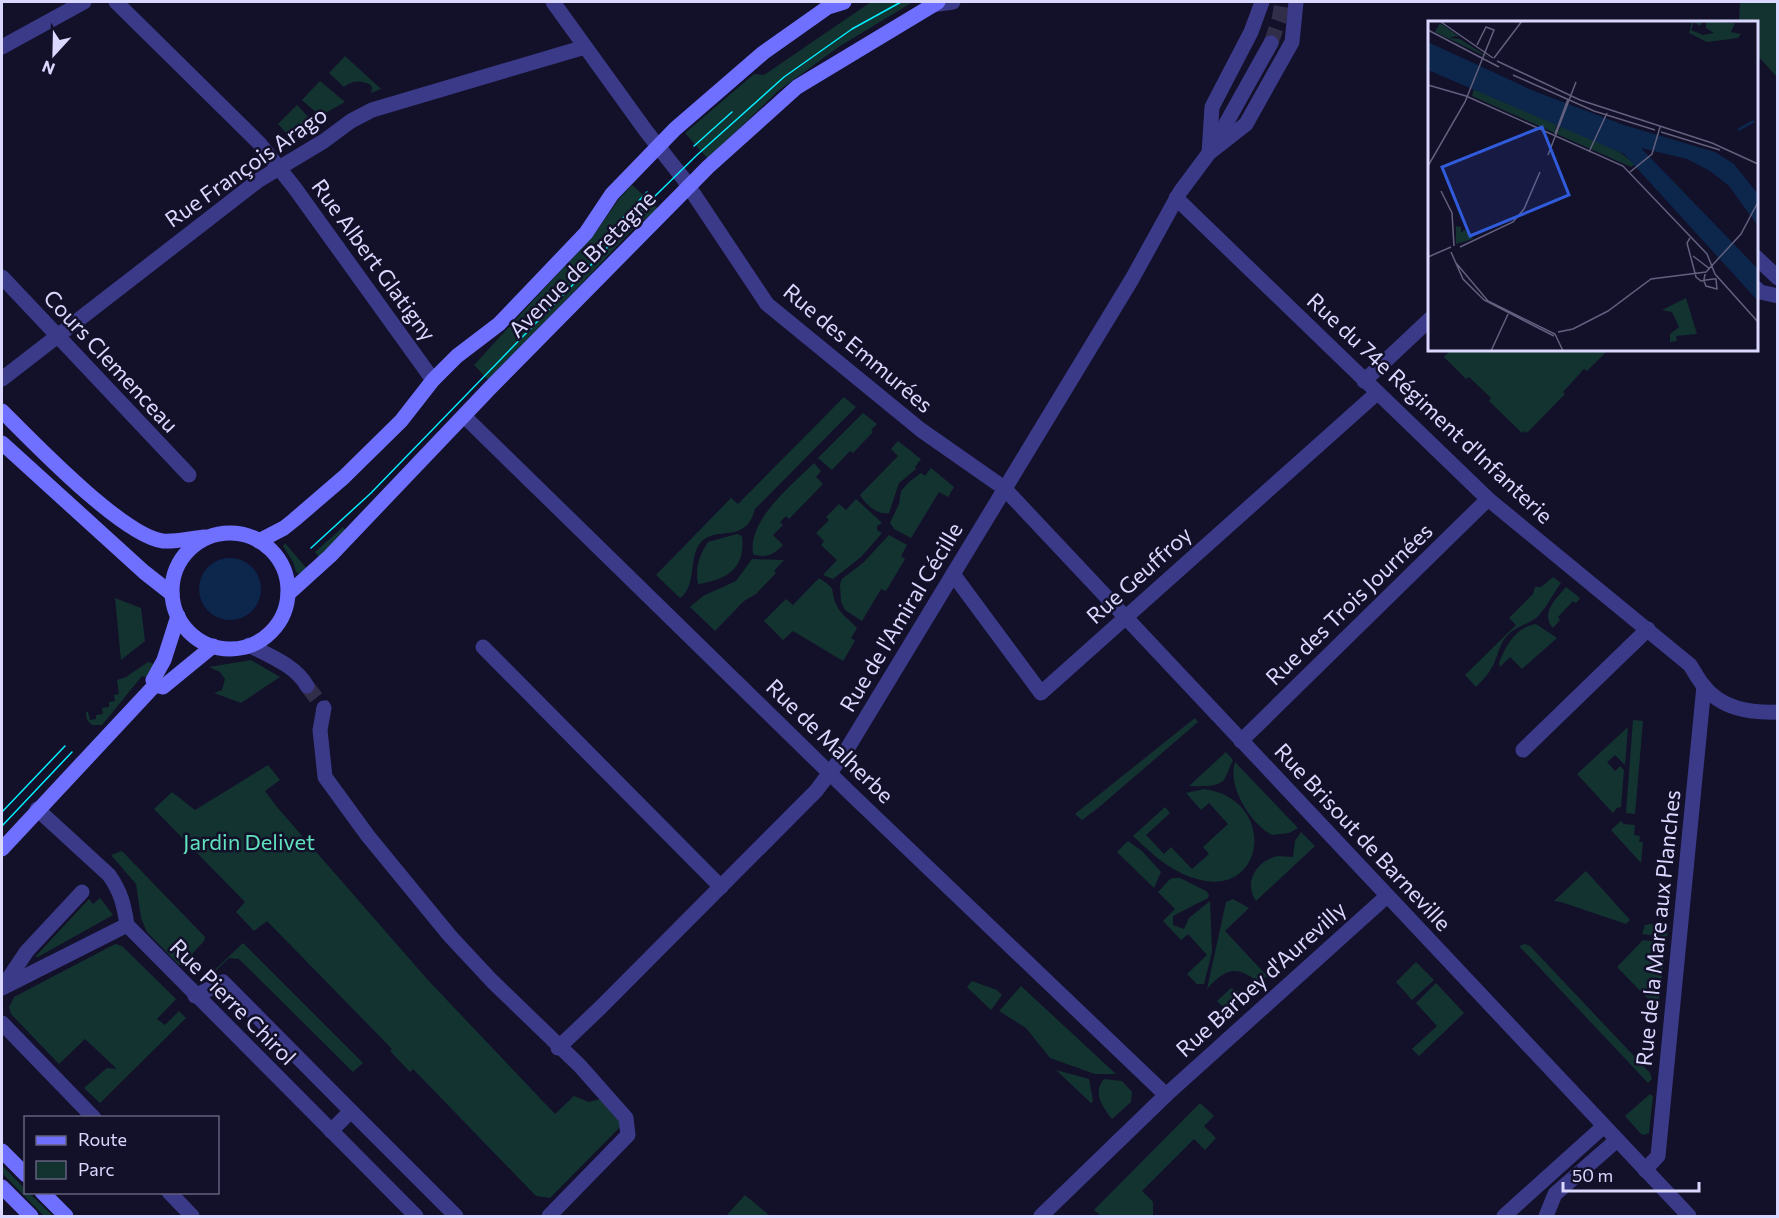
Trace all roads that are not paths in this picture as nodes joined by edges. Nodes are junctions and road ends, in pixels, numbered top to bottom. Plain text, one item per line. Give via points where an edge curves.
1 (84, 2) edge
2 (116, 2) edge
3 (553, 2) edge
4 (844, 2) edge
5 (953, 2) edge
6 (935, 3) edge
7 (832, 4) edge
8 (1297, 7) edge
9 (1260, 9) edge
10 (1271, 43) tunnel mouth
11 (2, 47) edge
12 (585, 47) junction
13 (659, 147) junction
14 (1209, 153) junction
15 (278, 167) junction
16 (689, 187) junction
17 (1176, 198) junction
18 (1758, 259) edge
19 (2, 277) edge
20 (1778, 278) edge
21 (1758, 290) edge
22 (1778, 296) edge
23 (1428, 321) edge
24 (57, 336) junction
25 (2, 379) edge
26 (433, 380) junction
27 (1364, 381) junction
28 (1377, 393) junction
29 (2, 411) edge
30 (464, 416) junction
31 (2, 443) edge
32 (189, 475) dead end
33 (1004, 488) junction
34 (1488, 499) junction
35 (211, 536) junction
36 (259, 541) junction
37 (953, 574) junction
38 (172, 594) junction
39 (288, 594) junction
40 (178, 616) junction
41 (1125, 618) junction
42 (1648, 629) junction
43 (249, 645) junction
44 (213, 646) junction
45 (483, 647) dead end
46 (305, 682) tunnel mouth
47 (156, 685) junction
48 (1704, 686) junction
49 (324, 708) tunnel mouth
50 (1778, 712) edge
51 (1241, 741) junction
52 (1523, 750) dead end
53 (830, 773) junction
54 (37, 809) junction
55 (2, 849) edge
56 (721, 887) junction
57 (82, 891) dead end
58 (1387, 896) junction
59 (127, 925) junction
60 (2, 988) edge
61 (195, 996) junction
62 (2, 1023) edge
63 (558, 1048) junction
64 (1166, 1095) junction
65 (351, 1111) junction
66 (92, 1116) edge
67 (1604, 1126) junction
68 (331, 1131) junction
69 (1617, 1140) junction
70 (2, 1151) edge
71 (1645, 1170) junction
72 (24, 1173) edge
73 (1543, 1181) junction
74 (2, 1187) edge
75 (44, 1194) edge
76 (170, 1194) edge
77 (1555, 1194) junction
78 (31, 1216) edge
79 (66, 1216) edge
80 (192, 1216) edge
81 (416, 1216) edge
82 (456, 1216) edge
83 (549, 1216) edge
84 (1041, 1216) edge
85 (1503, 1216) edge
86 (1546, 1216) edge
87 (1689, 1216) edge

1 - 11 street
2 - 15 street, Rue Albert Glatigny via 259,143
3 - 12 street
4 - 7 street, Avenue de Bretagne
5 - 6 street
6 - 16 street, Avenue de Bretagne via 797,87
7 - 13 street, Avenue de Bretagne via 764,53
8 - 14 street, Rue de l'Amiral Cécille via 1292,42 1246,124
9 - 14 street via 1212,107
10 - 14 street
12 - 13 street
12 - 15 street, Rue François Arago via 372,111
13 - 16 street, Rue des Emmurées
13 - 26 street, Avenue de Bretagne via 612,194 586,233 499,324
14 - 17 street, Rue de l'Amiral Cécille
15 - 24 street, Rue François Arago
15 - 26 street, Rue Albert Glatigny
16 - 30 street, Avenue de Bretagne
16 - 33 street, Rue des Emmurées via 767,304 921,430
17 - 27 street, Rue du 74e Régiment d'Infanterie
17 - 33 street, Rue de l'Amiral Cécille via 1132,279
18 - 20 street
19 - 24 street, Cours Clemenceau
21 - 22 street
23 - 27 street
24 - 25 street, Rue François Arago
24 - 32 street, Cours Clemenceau
26 - 36 street, Avenue de Bretagne via 401,421 344,477 284,528
27 - 28 street, Rue du 74e Régiment d'Infanterie
28 - 34 street, Rue du 74e Régiment d'Infanterie
28 - 41 street, Rue Geuffroy
29 - 35 street via 83,488 135,530 163,541
30 - 39 street, Avenue de Bretagne via 330,556
30 - 53 street, Rue de Malherbe
31 - 38 street
33 - 37 street, Rue de l'Amiral Cécille
33 - 41 street, Rue Brisout de Barneville
34 - 42 street, Rue du 74e Régiment d'Infanterie
34 - 51 street, Rue des Trois Journées
35 - 36 street via 239,534
35 - 38 street via 182,558
36 - 39 street via 279,559
37 - 41 street, Rue Geuffroy via 1041,693
37 - 53 street, Rue de l'Amiral Cécille
38 - 40 street
39 - 43 street via 276,626
40 - 44 street via 194,636
40 - 47 street via 153,680
41 - 51 street, Rue Brisout de Barneville
42 - 48 street, Rue du 74e Régiment d'Infanterie via 1690,665
42 - 52 street
43 - 44 street via 231,649
43 - 46 street via 280,661
44 - 47 street via 162,687
45 - 56 street
47 - 54 street
48 - 50 street, Rue du 74e Régiment d'Infanterie via 1727,706 1759,713
48 - 71 street, Rue de la Mare aux Planches via 1658,1156
49 - 63 street via 320,730 325,777 450,936
51 - 58 street, Rue Brisout de Barneville
53 - 56 street, Rue de l'Amiral Cécille
53 - 64 street, Rue de Malherbe
54 - 55 street
54 - 59 street via 109,875 124,903
56 - 63 street, Rue de l'Amiral Cécille
57 - 60 street via 27,951
58 - 64 street, Rue Barbey d'Aurevilly
58 - 67 street, Rue Brisout de Barneville
59 - 60 street
59 - 61 street, Rue Pierre Chirol
61 - 65 street via 223,982
61 - 68 street, Rue Pierre Chirol
62 - 66 street
63 - 83 street via 580,1066 626,1118 628,1135
64 - 84 street, Rue Barbey d'Aurevilly
65 - 68 street
65 - 82 street
67 - 69 street, Rue Brisout de Barneville
67 - 73 street
68 - 81 street, Rue Pierre Chirol
69 - 71 street, Rue Brisout de Barneville
69 - 77 street
70 - 72 street
71 - 87 street, Rue Brisout de Barneville
73 - 77 street
73 - 85 street
74 - 78 street
75 - 79 street
76 - 80 street
77 - 86 street

